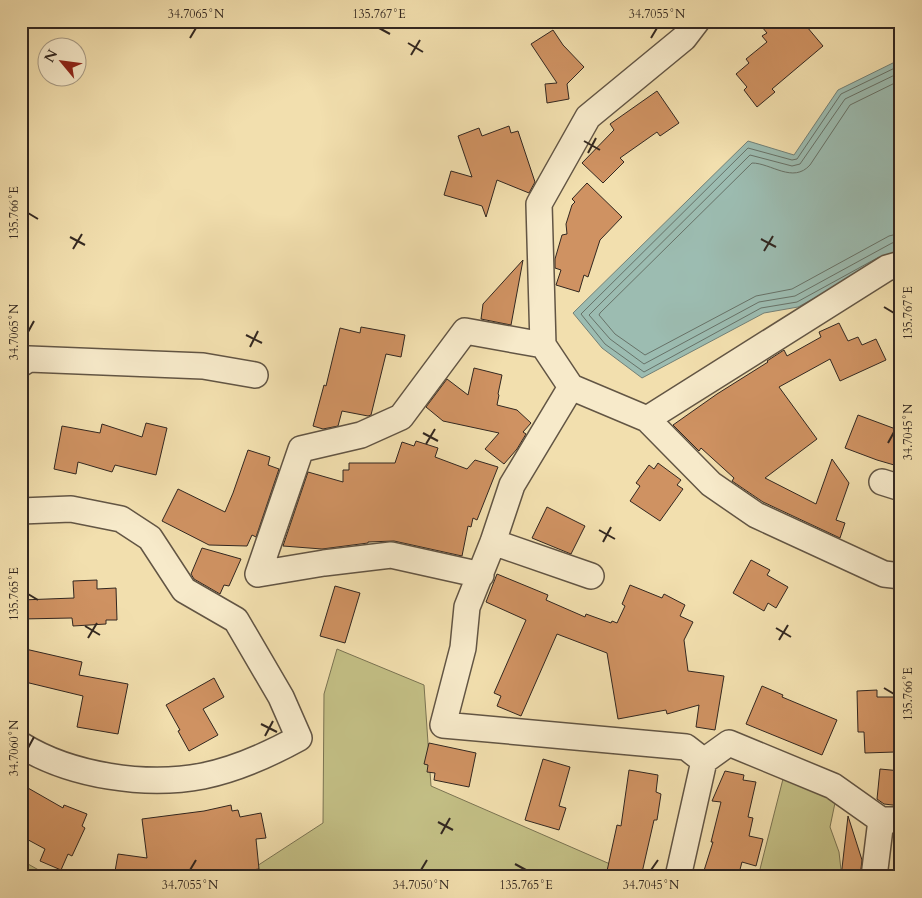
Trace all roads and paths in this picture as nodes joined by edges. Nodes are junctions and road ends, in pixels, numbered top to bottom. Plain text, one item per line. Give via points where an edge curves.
1 (697, 21) edge
2 (901, 264) edge
3 (543, 345) junction
4 (21, 364) edge
5 (255, 375) dead end
6 (571, 387) junction
7 (647, 419) junction
8 (21, 511) edge
9 (493, 542) junction
10 (480, 575) junction
11 (591, 576) dead end
12 (901, 576) edge
13 (21, 745) edge
14 (704, 761) junction
15 (891, 820) edge
16 (678, 877) edge
17 (874, 877) edge

1 - 3 street via 684,38 588,117 538,204
2 - 7 street via 887,268
3 - 6 street
3 - 10 street via 465,331 401,418 361,435 301,449 258,574 391,555
4 - 5 street via 29,358 184,365
6 - 7 street
6 - 9 street via 512,485
7 - 12 street via 711,484 756,515 884,574
8 - 13 street via 71,509 121,519 150,538 184,590 236,620 280,697 299,738 241,764 204,776 170,780 96,774 61,764
9 - 10 street
9 - 11 street
10 - 14 street via 467,607 463,648 443,725 686,747
14 - 15 street via 729,743 833,786
14 - 16 street
15 - 17 street

